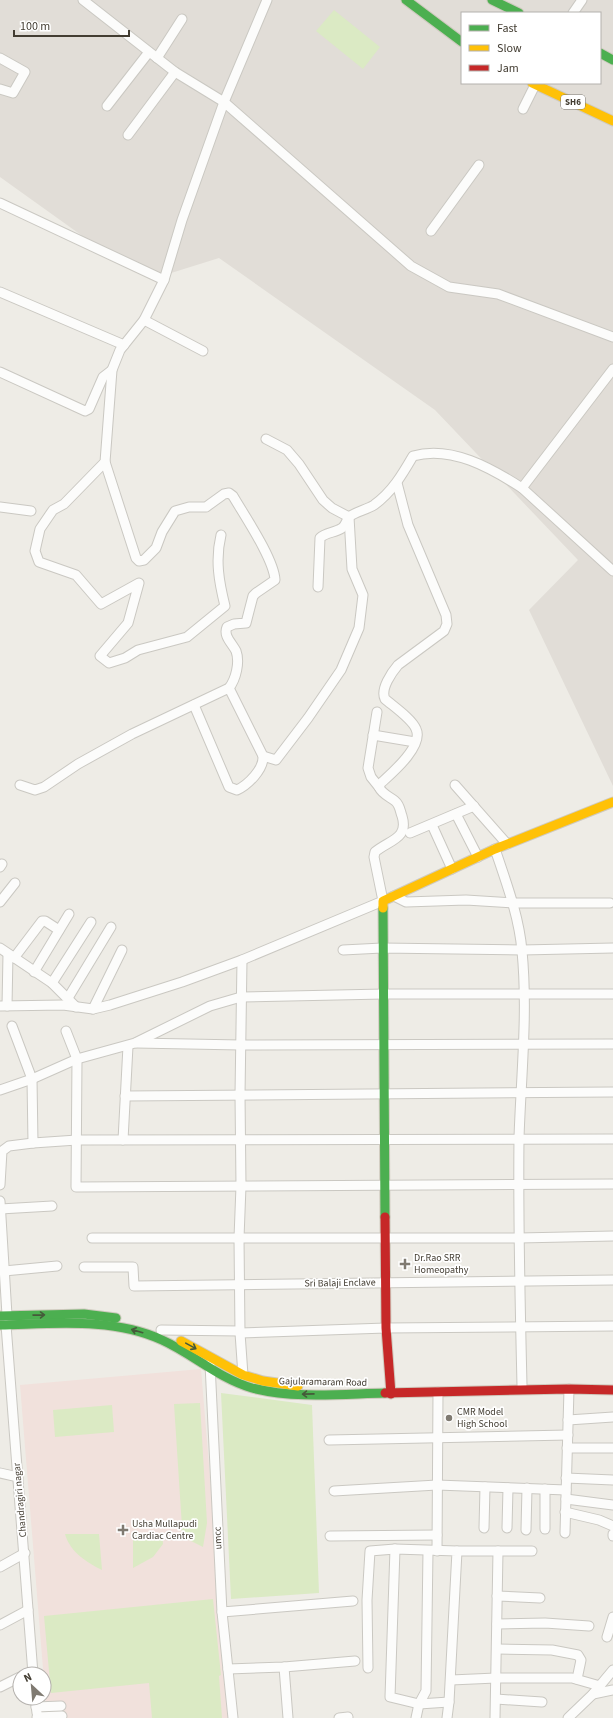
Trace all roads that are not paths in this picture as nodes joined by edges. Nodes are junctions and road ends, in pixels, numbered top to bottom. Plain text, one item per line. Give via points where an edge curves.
1 (83, 0) edge
2 (267, 0) edge
3 (406, 0) edge
4 (418, 0) edge
5 (492, 0) edge
6 (582, 0) edge
7 (517, 12) edge
8 (575, 12) edge
9 (182, 19) dead end
10 (461, 33) edge
11 (461, 41) edge
12 (149, 52) junction
13 (601, 54) edge
14 (0, 58) edge
15 (157, 58) junction
16 (613, 60) edge
17 (176, 72) junction
18 (534, 84) edge
19 (536, 84) edge
20 (554, 84) edge
21 (0, 89) edge
22 (224, 102) junction
23 (107, 106) dead end
24 (523, 108) dead end
25 (613, 112) edge
26 (613, 121) edge
27 (128, 135) dead end
28 (479, 165) dead end
29 (0, 203) edge
30 (431, 231) dead end
31 (164, 280) junction
32 (0, 292) edge
33 (144, 320) junction
34 (613, 337) edge
35 (124, 345) junction
36 (203, 351) dead end
37 (613, 369) edge
38 (112, 370) junction
39 (0, 372) edge
40 (266, 439) dead end
41 (106, 462) junction
42 (397, 483) junction
43 (522, 488) junction
44 (0, 507) edge
45 (31, 511) dead end
46 (349, 517) junction
47 (221, 535) dead end
48 (613, 571) edge
49 (318, 587) dead end
50 (229, 688) junction
51 (194, 705) junction
52 (377, 712) dead end
53 (373, 735) junction
54 (415, 742) junction
55 (263, 756) junction
56 (20, 785) dead end
57 (455, 785) dead end
58 (379, 787) junction
59 (613, 802) edge
60 (474, 806) junction
61 (456, 814) junction
62 (432, 825) junction
63 (410, 833) dead end
64 (507, 844) junction
65 (495, 849) junction
66 (478, 857) junction
67 (452, 870) junction
68 (15, 883) dead end
69 (394, 896) junction
70 (383, 901) junction
71 (0, 902) edge
72 (513, 903) junction
73 (610, 903) dead end
74 (69, 914) dead end
75 (91, 922) dead end
76 (111, 928) dead end
77 (59, 930) junction
78 (0, 948) edge
79 (382, 948) junction
80 (613, 948) edge
81 (122, 950) dead end
82 (343, 950) dead end
83 (522, 950) junction
84 (11, 956) junction
85 (242, 960) junction
86 (34, 972) junction
87 (52, 983) junction
88 (384, 994) junction
89 (613, 994) edge
90 (523, 995) junction
91 (241, 997) junction
92 (68, 998) junction
93 (3, 1006) edge
94 (76, 1007) junction
95 (93, 1008) junction
96 (12, 1026) dead end
97 (66, 1031) dead end
98 (131, 1044) junction
99 (524, 1044) junction
100 (613, 1044) edge
101 (241, 1045) junction
102 (384, 1045) junction
103 (78, 1059) junction
104 (32, 1079) junction
105 (0, 1090) edge
106 (521, 1092) junction
107 (613, 1092) edge
108 (384, 1094) junction
109 (240, 1095) junction
110 (125, 1096) junction
111 (385, 1139) junction
112 (519, 1139) junction
113 (613, 1139) edge
114 (77, 1140) junction
115 (123, 1140) junction
116 (240, 1140) junction
117 (33, 1143) junction
118 (520, 1184) junction
119 (613, 1184) edge
120 (0, 1185) edge
121 (385, 1185) junction
122 (241, 1186) junction
123 (0, 1201) edge
124 (52, 1206) dead end
125 (0, 1209) edge
126 (613, 1236) edge
127 (92, 1238) dead end
128 (239, 1238) junction
129 (386, 1238) junction
130 (519, 1238) junction
131 (57, 1266) dead end
132 (84, 1267) dead end
133 (4, 1271) junction
134 (613, 1280) edge
135 (520, 1281) junction
136 (386, 1283) junction
137 (241, 1285) junction
138 (3, 1316) edge
139 (3, 1325) edge
140 (613, 1326) edge
141 (386, 1328) junction
142 (521, 1328) junction
143 (161, 1330) junction
144 (240, 1332) junction
145 (211, 1357) junction
146 (210, 1369) junction
147 (244, 1375) junction
148 (613, 1384) edge
149 (522, 1385) junction
150 (569, 1389) junction
151 (390, 1390) junction
152 (613, 1390) edge
153 (438, 1392) junction
154 (613, 1417) edge
155 (568, 1420) junction
156 (568, 1435) junction
157 (438, 1437) junction
158 (329, 1440) dead end
159 (567, 1448) junction
160 (613, 1448) edge
161 (0, 1473) edge
162 (18, 1477) junction
163 (566, 1478) junction
164 (613, 1480) edge
165 (437, 1485) junction
166 (485, 1487) junction
167 (334, 1490) dead end
168 (503, 1492) junction
169 (538, 1492) junction
170 (566, 1494) junction
171 (613, 1505) edge
172 (565, 1512) junction
173 (613, 1526) edge
174 (484, 1528) dead end
175 (507, 1528) dead end
176 (545, 1529) dead end
177 (526, 1530) dead end
178 (565, 1532) dead end
179 (437, 1535) junction
180 (330, 1536) dead end
181 (395, 1549) junction
182 (432, 1551) junction
183 (457, 1551) junction
184 (498, 1551) junction
185 (532, 1551) dead end
186 (25, 1553) junction
187 (0, 1566) edge
188 (497, 1596) junction
189 (540, 1598) dead end
190 (353, 1601) dead end
191 (28, 1610) junction
192 (222, 1612) junction
193 (613, 1617) edge
194 (498, 1624) junction
195 (0, 1625) edge
196 (589, 1626) dead end
197 (607, 1637) dead end
198 (497, 1649) junction
199 (355, 1661) dead end
200 (31, 1666) edge
201 (284, 1667) junction
202 (368, 1668) dead end
203 (228, 1669) junction
204 (613, 1670) edge
205 (496, 1678) junction
206 (576, 1679) junction
207 (450, 1680) junction
208 (12, 1681) edge
209 (600, 1686) junction
210 (0, 1687) edge
211 (613, 1690) edge
212 (593, 1694) junction
213 (496, 1699) junction
214 (449, 1702) junction
215 (542, 1702) dead end
216 (419, 1704) junction
217 (52, 1705) edge
218 (36, 1706) edge
219 (61, 1706) dead end
220 (62, 1716) dead end
221 (37, 1718) edge
222 (234, 1718) edge
223 (288, 1718) edge
224 (416, 1718) edge
225 (447, 1718) edge
226 (495, 1718) edge
227 (568, 1718) edge

1 - 12 street
2 - 22 street
3 - 11 main road
4 - 10 main road
5 - 7 main road
6 - 8 street
9 - 15 street
12 - 15 street
12 - 23 street
13 - 16 main road
14 - 21 street via 25,72 13,93
15 - 17 street
17 - 22 street
17 - 27 street
18 - 24 street
19 - 26 main road, SH6
20 - 25 main road, SH6
22 - 31 street via 182,220
22 - 34 street via 411,266 450,287 498,294
28 - 30 street
29 - 31 street
31 - 33 street
32 - 35 street
33 - 35 street
33 - 36 street
35 - 38 street
37 - 43 street
38 - 39 street via 103,377 89,409 85,411
38 - 41 street
40 - 46 street via 287,450 323,500
41 - 47 street via 64,504 53,510 40,529 35,551 39,562 76,575 101,604 139,583 128,623 100,656 109,663 138,650 187,637 225,606 218,578 217,551
41 - 50 street via 139,561 144,560 156,548 175,511 189,507 206,507 224,494 230,493 233,496 258,538 275,580 253,596 246,623 227,627 226,635 237,655 234,682
42 - 43 street via 413,456 424,453 453,455 472,461
42 - 46 street via 372,506
42 - 54 street via 408,525 446,615 447,624 444,631 398,665 392,672 384,692 385,699 416,729 418,735
43 - 48 street
44 - 45 street
46 - 49 street via 344,526 320,538
46 - 55 street via 352,569 363,595 360,628 341,670 308,718 276,760
50 - 51 street
50 - 55 street
51 - 55 street via 228,787 237,790 242,788 261,768
51 - 56 street via 132,734 78,764 44,787 35,790
52 - 53 street
53 - 54 street
53 - 58 street via 368,768
54 - 58 street via 405,761
57 - 60 street
58 - 70 street via 380,791 399,805 403,821 399,837 375,852
59 - 64 main road
60 - 61 street
60 - 64 street
61 - 62 street
61 - 66 street
62 - 63 street
62 - 67 street
64 - 65 main road
65 - 66 main road
65 - 72 street
66 - 67 main road
67 - 69 main road
68 - 71 street
69 - 70 main road
69 - 72 street via 406,902 466,900
70 - 79 main road
70 - 85 street
72 - 73 street
72 - 83 street
74 - 77 street
75 - 87 street
76 - 92 street
77 - 84 street via 42,921
77 - 86 street
78 - 84 street
79 - 82 street
79 - 83 street
79 - 88 main road
80 - 83 street
81 - 95 street
83 - 90 street
84 - 86 street
84 - 93 street
85 - 91 street
85 - 95 street via 182,982
86 - 87 street
87 - 92 street
88 - 90 street
88 - 91 street
88 - 102 main road
89 - 90 street
90 - 99 street
91 - 98 street via 210,1006
91 - 101 street
92 - 94 street
93 - 94 street
94 - 95 street
96 - 104 street
97 - 103 street
98 - 101 street
98 - 103 street
98 - 110 street
99 - 100 street
99 - 102 street
99 - 106 street
101 - 102 street
101 - 109 street
102 - 108 main road
103 - 104 street
103 - 114 street
104 - 105 street
104 - 117 street
106 - 107 street
106 - 108 street
106 - 112 street
108 - 109 street
108 - 111 main road
109 - 110 street
109 - 116 street
110 - 115 street
111 - 112 street
111 - 116 street
111 - 121 main road
112 - 113 street
112 - 118 street
114 - 115 street
114 - 117 street
114 - 122 street via 76,1187
115 - 116 street
116 - 122 street
117 - 120 street via 9,1146 2,1151
118 - 119 street
118 - 121 street
118 - 130 street
121 - 122 street
121 - 129 main road
122 - 128 street
123 - 125 street
124 - 125 street
125 - 133 street
126 - 130 street
127 - 128 street
128 - 129 street
128 - 137 street
129 - 130 street
129 - 136 main road
130 - 135 street
131 - 133 street
132 - 137 street, Sri Balaji Enclave via 133,1267 134,1286
133 - 138 street
134 - 135 street, Sri Balaji Enclave
135 - 136 street, Sri Balaji Enclave
135 - 142 street
136 - 137 street, Sri Balaji Enclave
136 - 141 main road
137 - 144 street
138 -> 143 main road, Gajularamaram Road via 84,1314 136,1322
146 -> 139 main road, Gajularamaram Road via 172,1344 133,1329 80,1324
139 - 162 street, Chandragiri nagar
140 - 142 street
141 - 142 street
141 - 144 street
141 - 151 main road
142 - 149 street
143 - 144 street
143 -> 145 main road, Gajularamaram Road
144 - 147 street
145 - 146 street, umcc
145 - 147 main road, Gajularamaram Road
151 -> 146 main road, Gajularamaram Road via 303,1395 273,1393 251,1388
146 - 192 street, umcc
147 - 151 main road, Gajularamaram Road via 263,1381 301,1386
148 - 149 main road, Gajularamaram Road
149 - 151 main road, Gajularamaram Road
150 - 152 main road, Gajularamaram Road
150 - 153 main road, Gajularamaram Road
150 - 155 street
151 - 153 main road, Gajularamaram Road
153 - 157 street
154 - 155 street
155 - 156 street
156 - 157 street
156 - 159 street
157 - 158 street
157 - 165 street
159 - 160 street
159 - 163 street
161 - 162 street
162 - 186 street, Chandragiri nagar
163 - 164 street
163 - 170 street
165 - 166 street
165 - 167 street
165 - 179 street
166 - 168 street
166 - 174 street
168 - 169 street
168 - 175 street
169 - 170 street
169 - 176 street
169 - 177 street
170 - 171 street
170 - 172 street
172 - 173 street
172 - 178 street
179 - 180 street
179 - 182 street
181 - 182 street
181 - 202 street via 370,1551 369,1555
181 - 216 street via 390,1697
182 - 183 street
182 - 216 street via 426,1692
183 - 184 street
183 - 207 street
184 - 185 street
184 - 188 street
186 - 187 street
186 - 191 street, Chandragiri nagar
188 - 189 street
188 - 194 street
190 - 192 street
191 - 195 street
191 - 200 street, Chandragiri nagar
192 - 203 street, umcc
193 - 197 street
194 - 196 street
194 - 198 street
198 - 205 street
198 - 206 street via 552,1650 578,1654 581,1660
199 - 201 street
201 - 203 street
201 - 223 street
203 - 222 street, umcc
204 - 209 street
205 - 206 street
205 - 207 street
205 - 213 street
206 - 209 street
207 - 214 street
208 - 210 street
209 - 212 street
211 - 212 street
212 - 227 street
213 - 215 street
213 - 226 street
214 - 216 street
214 - 225 street
216 - 224 street
217 - 219 street
218 - 221 street
220 - 221 street

